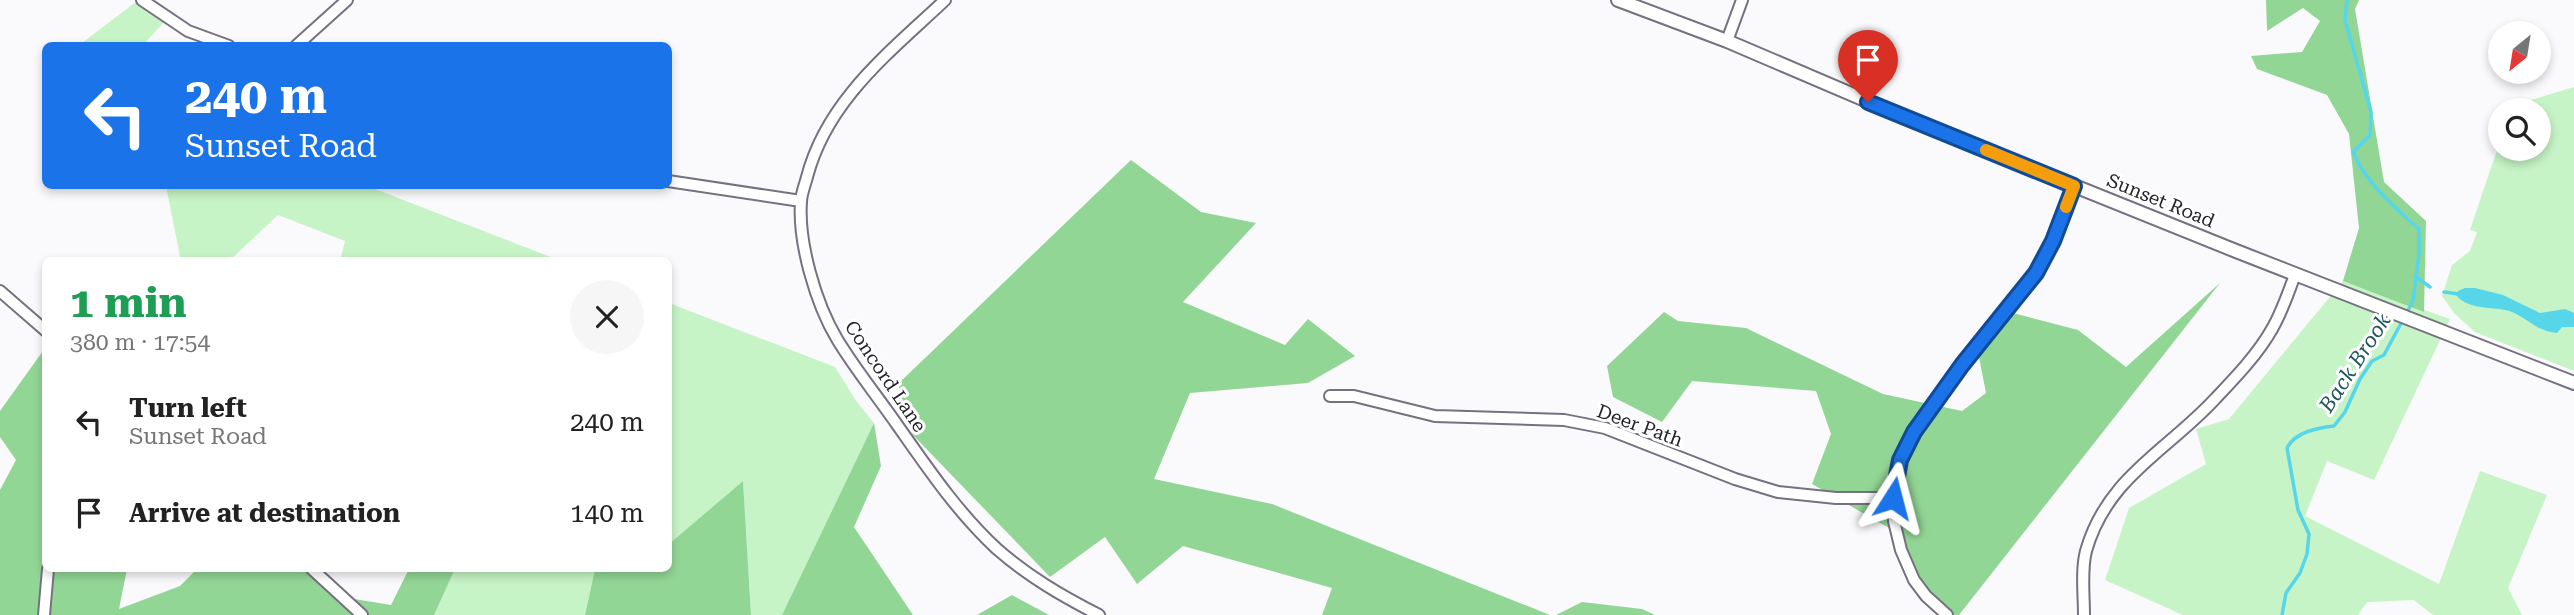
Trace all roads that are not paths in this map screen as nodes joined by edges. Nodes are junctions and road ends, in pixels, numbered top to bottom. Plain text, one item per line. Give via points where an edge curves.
1 (142, 0) edge
2 (347, 0) edge
3 (945, 0) edge
4 (1618, 0) edge
5 (1742, 0) edge
6 (1727, 41) junction
7 (218, 42) edge
8 (300, 42) edge
9 (672, 182) edge
10 (2074, 186) junction
11 (801, 201) junction
12 (2295, 275) junction
13 (0, 291) edge
14 (42, 328) edge
15 (2574, 383) edge
16 (1331, 396) dead end
17 (1893, 498) junction
18 (48, 572) edge
19 (315, 572) edge
20 (44, 615) edge
21 (362, 615) edge
22 (1099, 615) edge
23 (1947, 615) edge
24 (2084, 615) edge

1 - 7 street via 188,31
2 - 8 street
3 - 11 street, Concord Lane via 842,101 814,155
4 - 6 street, Sunset Road
5 - 6 street
6 - 10 street, Sunset Road
9 - 11 street
10 - 12 street, Sunset Road
10 - 17 street via 2036,273 1914,432 1900,460
11 - 22 street, Concord Lane via 803,242 812,281 836,338 951,502 998,550 1048,589
12 - 15 street, Sunset Road
12 - 24 street via 2272,329 2215,400 2130,475 2113,496 2085,555
13 - 14 street
16 - 17 street, Deer Path via 1354,396 1435,416 1564,420 1605,428 1778,492
17 - 23 street via 1901,550 1914,580
18 - 20 street
19 - 21 street

